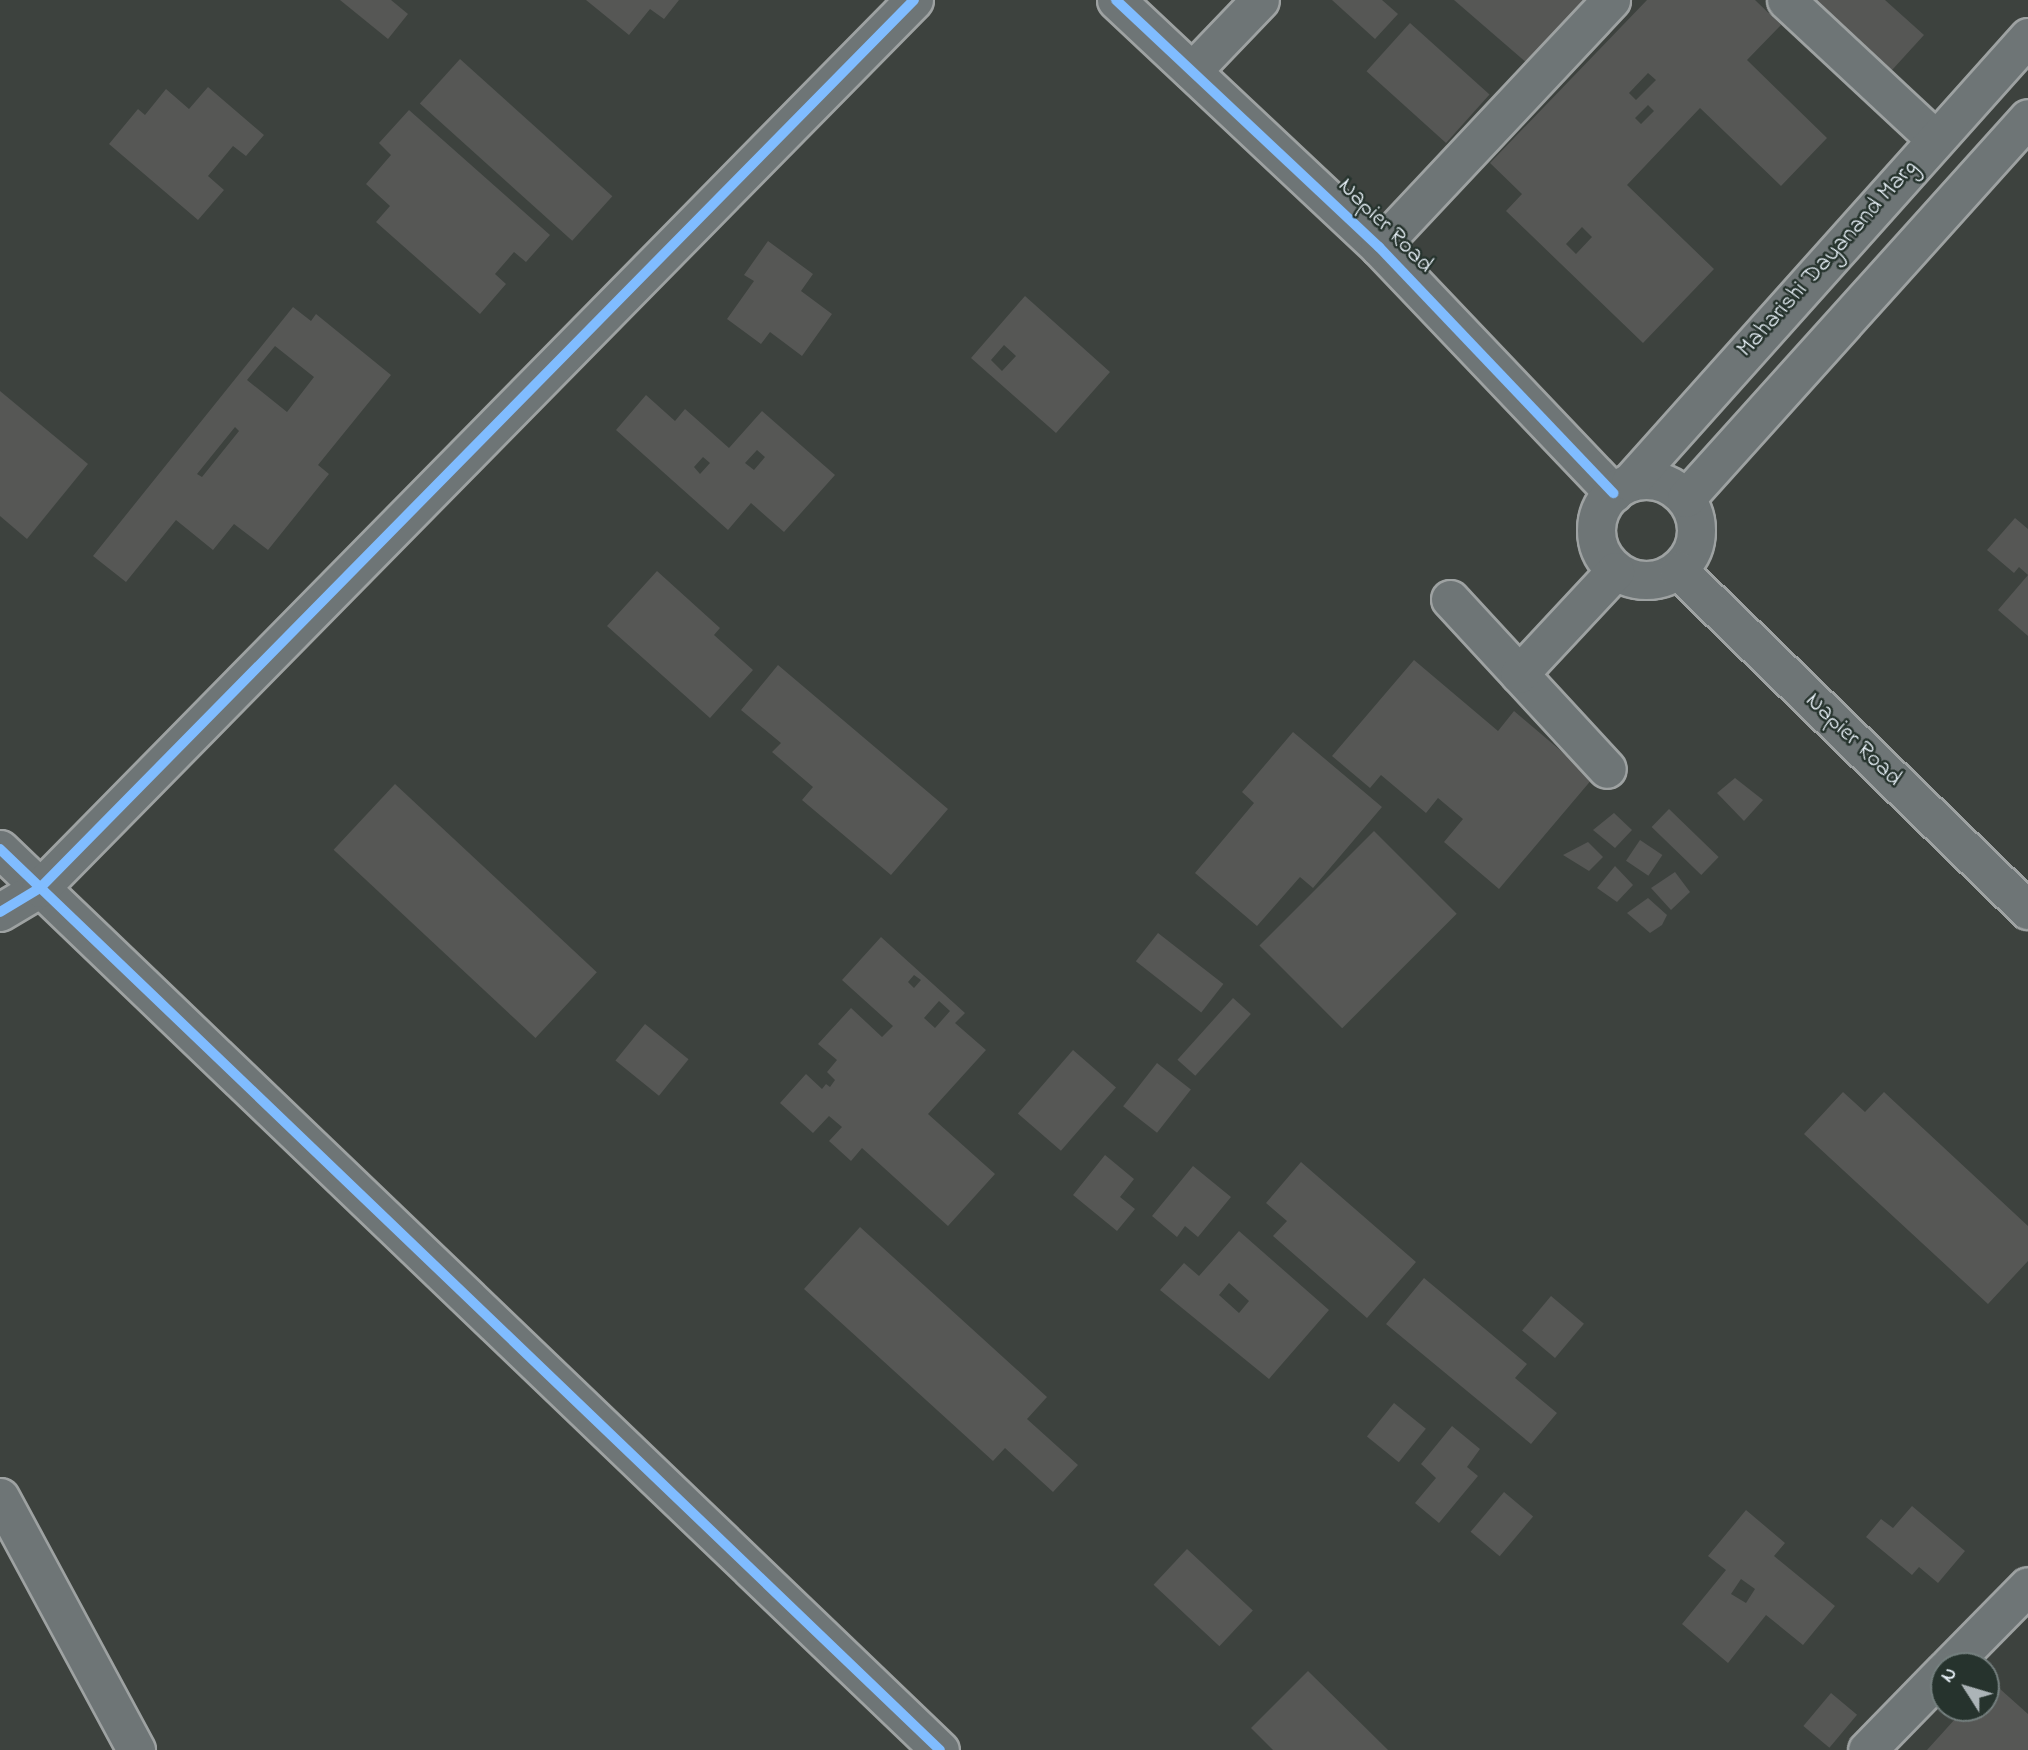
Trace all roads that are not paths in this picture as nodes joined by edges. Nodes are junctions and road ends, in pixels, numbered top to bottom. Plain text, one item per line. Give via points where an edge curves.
1 (914, 0) edge
2 (1116, 0) edge
3 (1260, 0) edge
4 (1611, 0) edge
5 (1786, 0) edge
6 (2028, 37) edge
7 (1192, 71) junction
8 (2028, 118) edge
9 (1935, 139) junction
10 (1379, 247) junction
11 (1622, 487) junction
12 (1686, 498) junction
13 (1678, 570) junction
14 (1615, 571) junction
15 (1450, 599) dead end
16 (1519, 674) junction
17 (1607, 769) dead end
18 (0, 849) edge
19 (40, 888) junction
20 (2028, 910) edge
21 (0, 912) edge
22 (0, 1497) edge
23 (2028, 1586) edge
24 (1963, 1652) edge
25 (1930, 1685) edge
26 (136, 1750) edge
27 (940, 1750) edge
28 (1867, 1750) edge

1 - 19 street
2 - 7 street, Napier Road
3 - 7 street
4 - 10 street
5 - 9 street
6 - 9 street, Maharishi Dayanand Marg
7 - 10 street, Napier Road
8 - 12 street
9 - 11 street, Maharishi Dayanand Marg
10 - 11 street, Napier Road
11 - 12 street via 1651,480 1671,485
11 - 14 street via 1600,510 1595,532 1601,553
12 - 13 street via 1697,523 1694,549
13 - 14 street via 1658,580 1635,580
13 - 20 street, Napier Road
14 - 16 street
15 - 16 street
16 - 17 street
18 - 19 street
19 - 21 street
19 - 27 street
22 - 26 street
23 - 24 street
25 - 28 street

